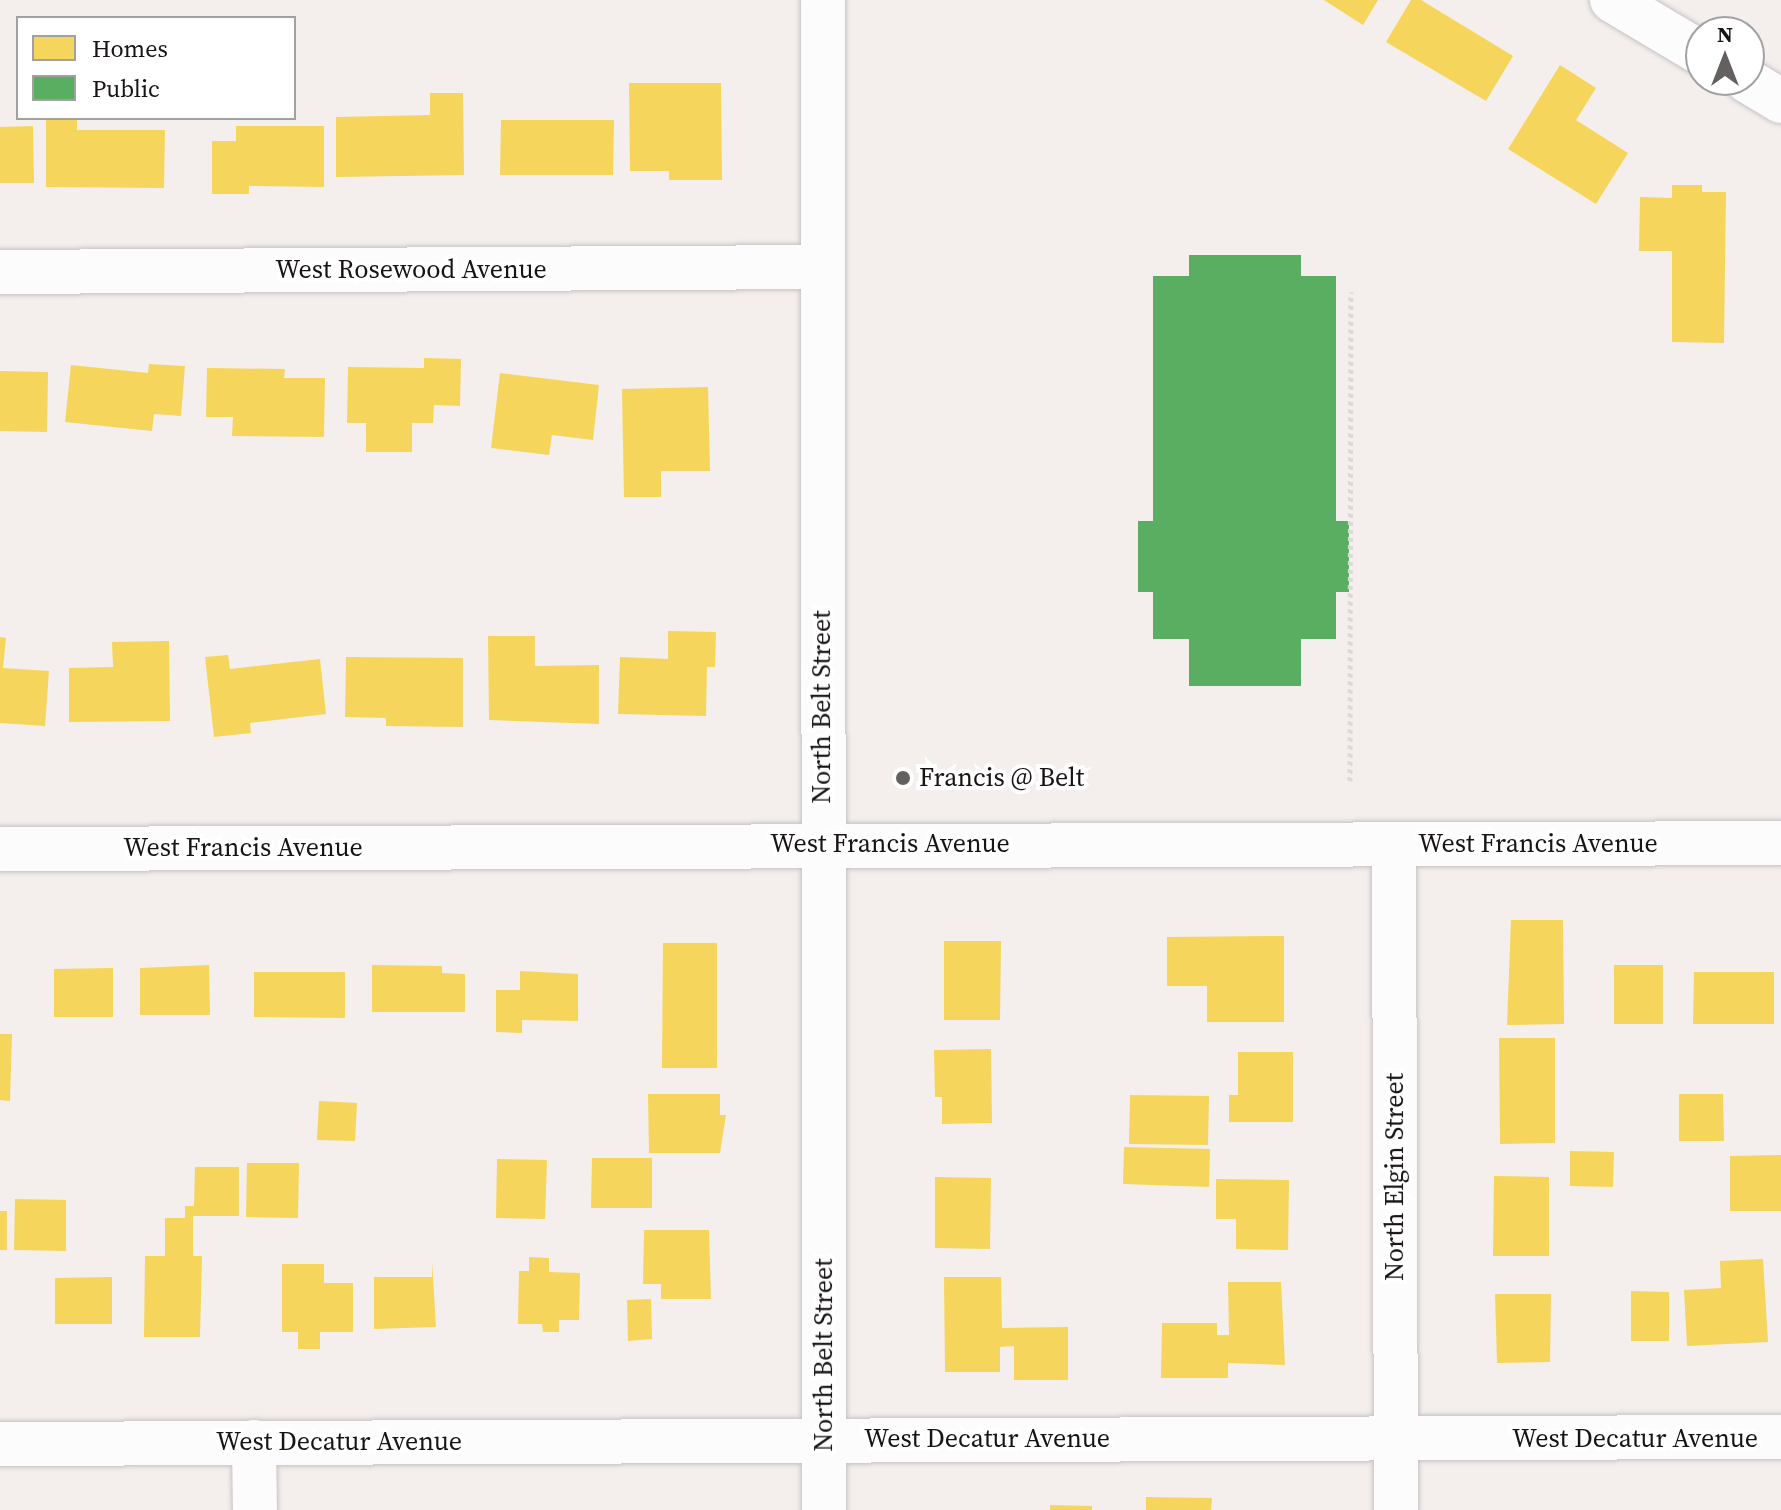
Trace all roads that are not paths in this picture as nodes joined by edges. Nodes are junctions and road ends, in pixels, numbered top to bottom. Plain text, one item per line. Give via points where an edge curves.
1 (823, 0) edge
2 (1612, 0) edge
3 (1685, 43) edge
4 (822, 267) junction
5 (0, 272) edge
6 (1781, 843) edge
7 (821, 844) junction
8 (1394, 844) junction
9 (0, 849) edge
10 (1781, 1437) edge
11 (1396, 1438) junction
12 (825, 1439) junction
13 (254, 1442) junction
14 (0, 1444) edge
15 (255, 1510) edge
16 (824, 1510) edge
17 (1396, 1510) edge

1 - 4 street, North Belt Street
2 - 3 street
4 - 5 street, West Rosewood Avenue
4 - 7 street, North Belt Street
6 - 8 street, West Francis Avenue
7 - 8 street, West Francis Avenue
7 - 9 street, West Francis Avenue
7 - 12 street, North Belt Street
8 - 11 street, North Elgin Street
10 - 11 street, West Decatur Avenue
11 - 12 street, West Decatur Avenue
11 - 17 street, North Elgin Street
12 - 13 street, West Decatur Avenue
12 - 16 street, North Belt Street
13 - 14 street, West Decatur Avenue
13 - 15 street

